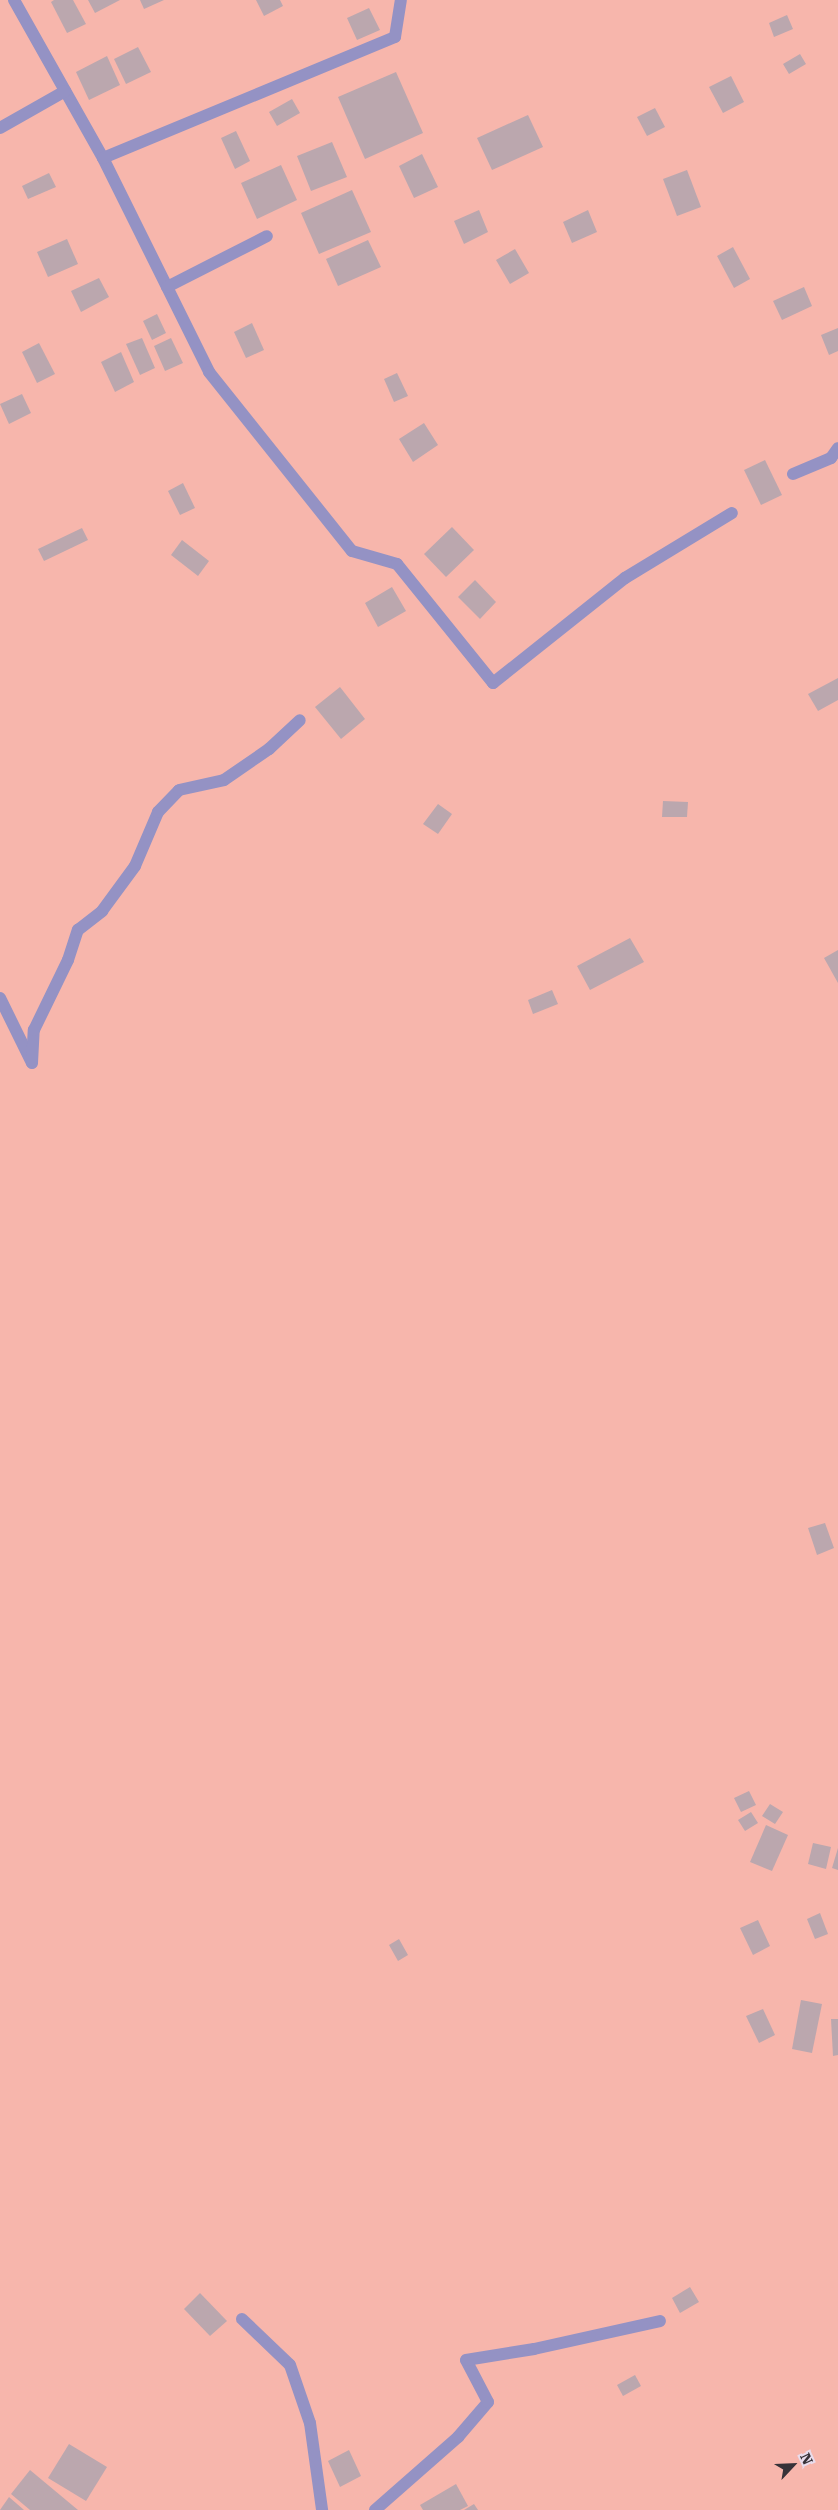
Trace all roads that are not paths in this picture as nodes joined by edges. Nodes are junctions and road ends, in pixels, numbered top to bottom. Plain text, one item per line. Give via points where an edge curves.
1 (14, 0) edge
2 (401, 0) edge
3 (65, 91) junction
4 (0, 128) edge
5 (103, 158) junction
6 (267, 236) dead end
7 (167, 287) junction
8 (838, 448) edge
9 (793, 474) dead end
10 (732, 513) dead end
11 (300, 720) dead end
12 (0, 998) edge
13 (242, 2319) dead end
14 (660, 2320) dead end
15 (322, 2510) edge
16 (375, 2510) edge

1 - 3 street
2 - 5 street via 395,37
3 - 4 street
3 - 5 street
5 - 7 street
6 - 7 street
7 - 10 street via 209,372 352,551 397,564 493,683 625,578
8 - 9 street via 831,458
11 - 12 street via 269,749 224,780 179,790 158,812 135,866 102,911 78,930 68,960 34,1030 32,1062
13 - 15 street via 290,2365 310,2423
14 - 16 street via 534,2349 466,2360 488,2402 458,2437

